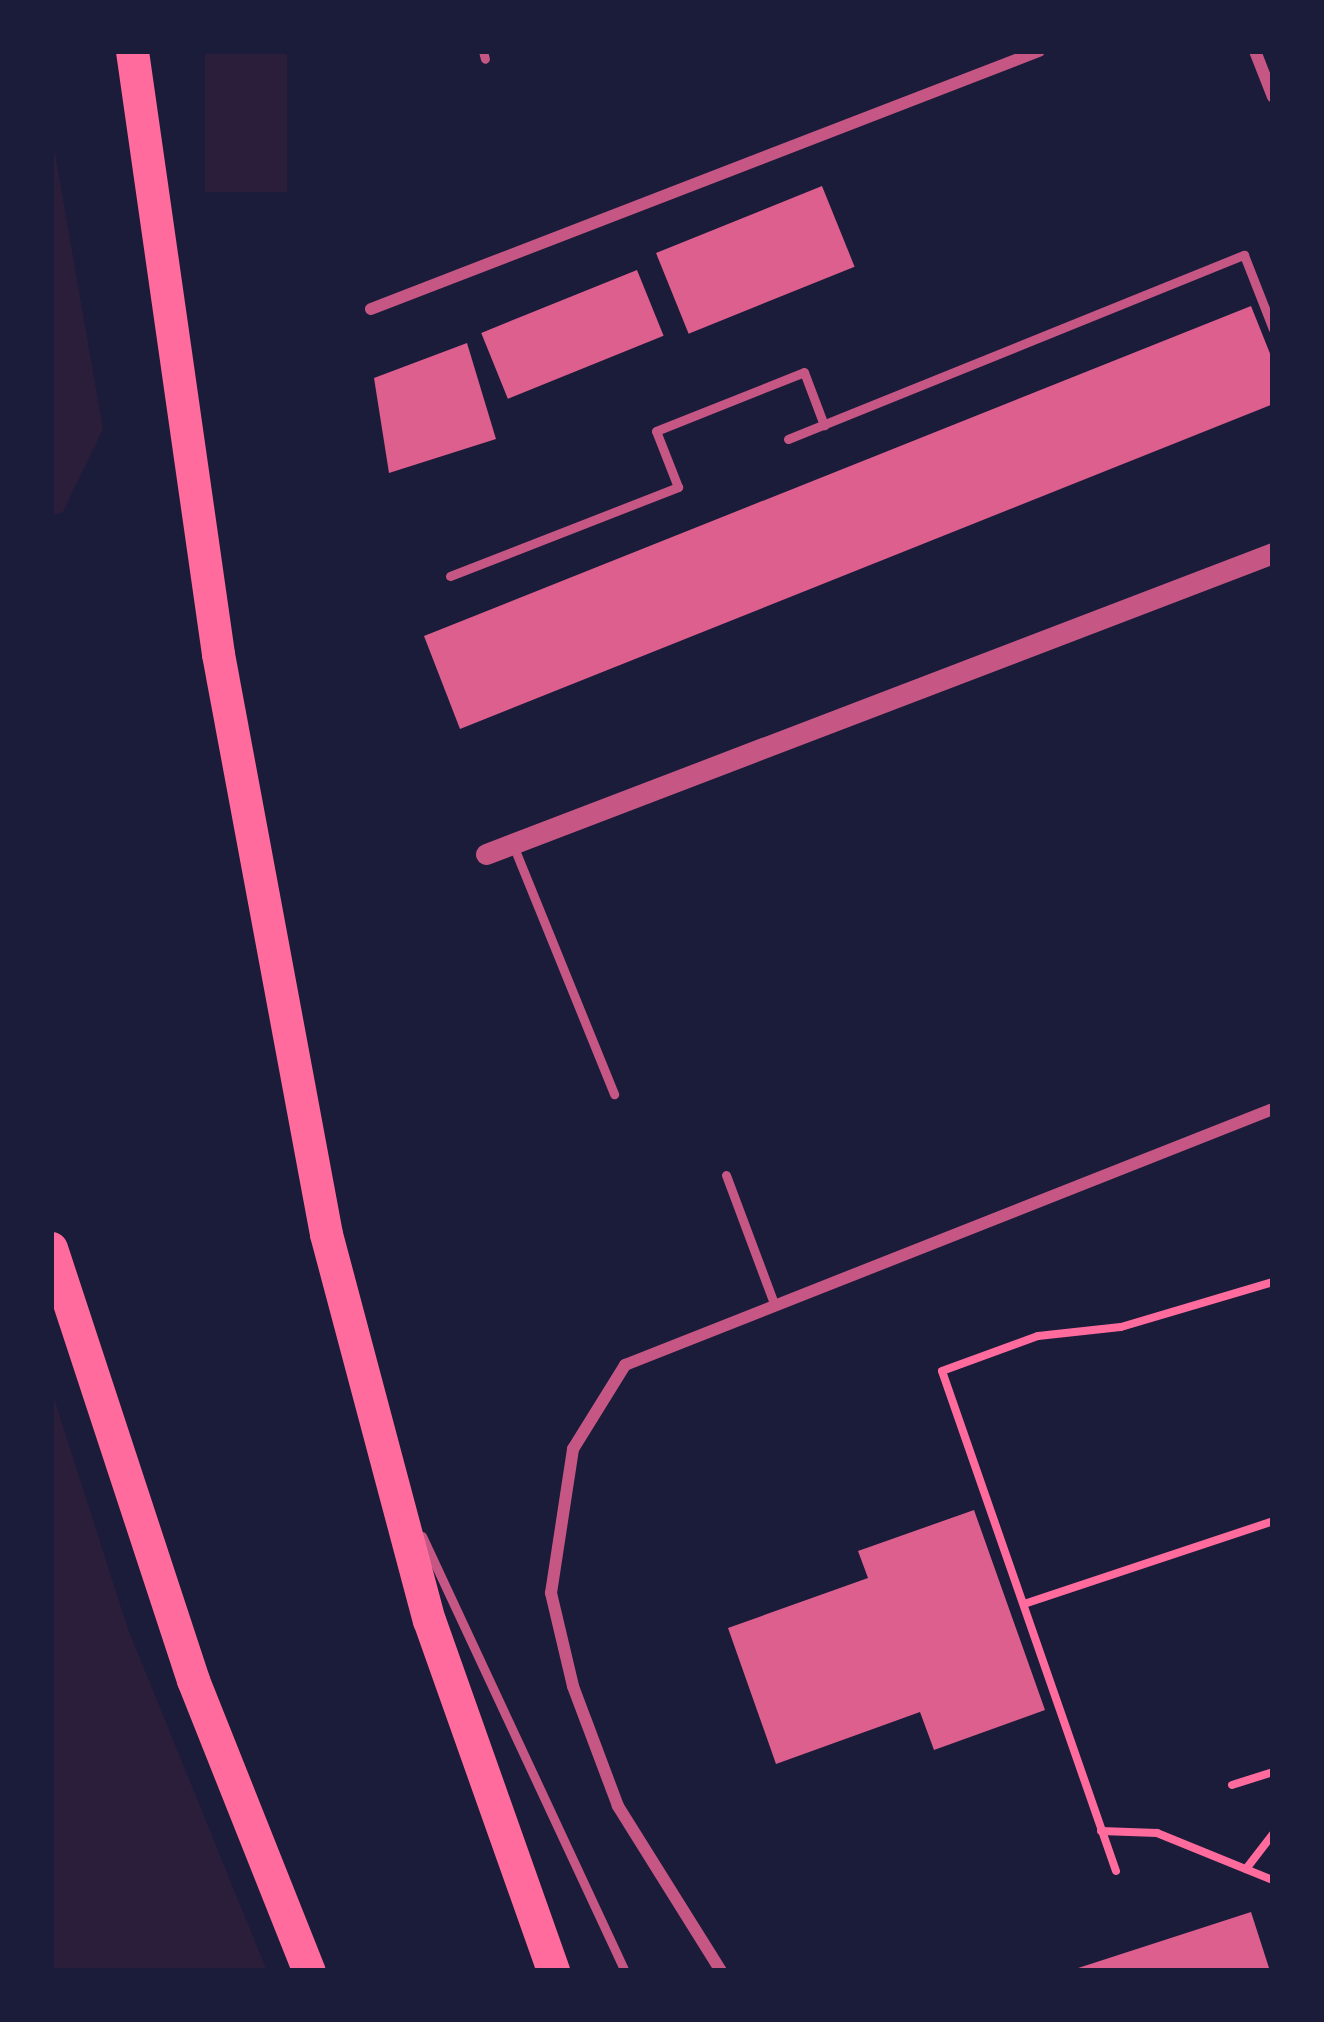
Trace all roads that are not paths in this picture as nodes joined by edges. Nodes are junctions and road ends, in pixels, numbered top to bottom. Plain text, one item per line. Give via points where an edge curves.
1 (132, 51) edge
2 (1039, 51) edge
3 (1255, 51) edge
4 (1273, 97) edge
5 (371, 309) dead end
6 (1273, 329) edge
7 (824, 425) junction
8 (788, 439) dead end
9 (1273, 554) edge
10 (450, 576) dead end
11 (513, 845) junction
12 (486, 854) dead end
13 (614, 1094) dead end
14 (1273, 1108) edge
15 (726, 1174) dead end
16 (51, 1248) edge
17 (773, 1301) junction
18 (377, 1444) junction
19 (308, 1971) edge
20 (554, 1971) edge
21 (625, 1971) edge
22 (721, 1971) edge

1 - 18 highway via 267,952
2 - 5 street
3 - 4 street
6 - 7 lane via 1244,255
7 - 8 lane
7 - 10 lane via 804,372 656,430 678,488
9 - 11 street
11 - 12 street
11 - 13 lane
14 - 17 street
15 - 17 lane
16 - 19 highway via 186,1659
17 - 22 street via 625,1365 574,1449 551,1593 573,1686 618,1806
18 - 20 highway via 486,1795
18 - 21 lane

